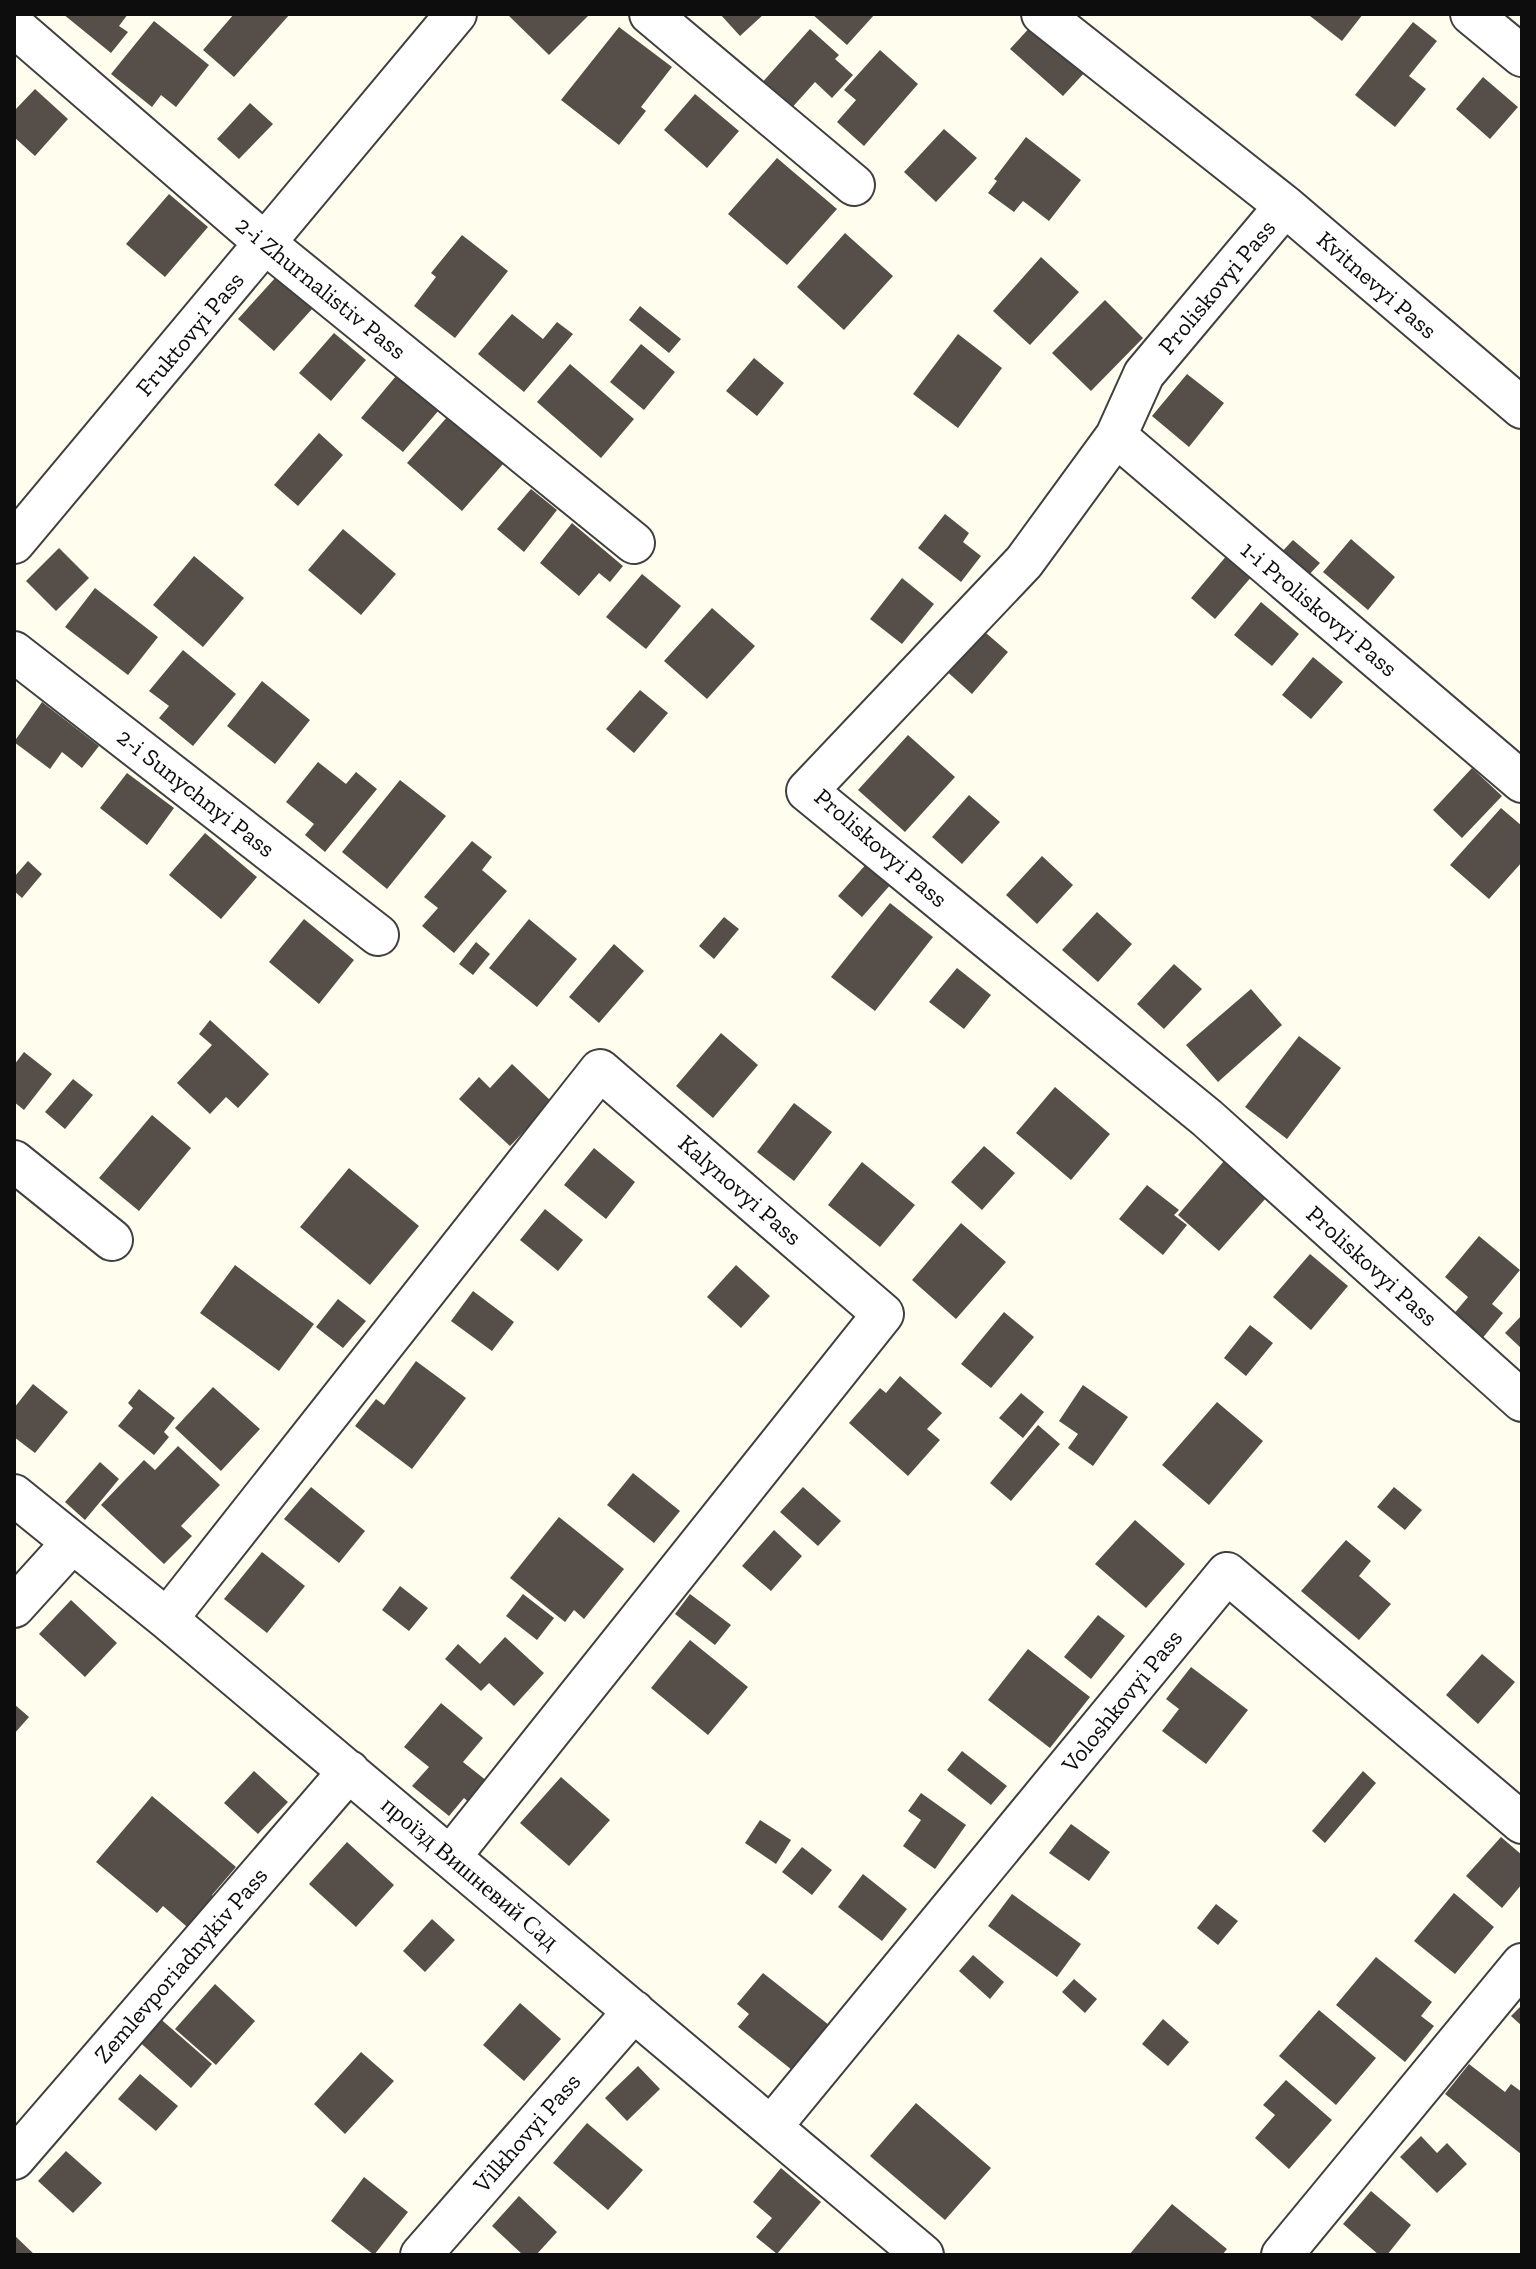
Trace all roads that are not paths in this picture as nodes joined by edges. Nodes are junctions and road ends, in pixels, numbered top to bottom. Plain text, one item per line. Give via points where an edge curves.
1 (456, 14) edge
2 (650, 14) edge
3 (1042, 14) edge
4 (1471, 14) edge
5 (14, 26) edge
6 (1522, 56) edge
7 (854, 185) dead end
8 (1285, 206) junction
9 (266, 244) junction
10 (1522, 408) edge
11 (1116, 436) junction
12 (14, 543) edge
13 (634, 543) dead end
14 (14, 652) edge
15 (1522, 782) edge
16 (378, 935) dead end
17 (14, 1161) edge
18 (112, 1240) dead end
19 (1522, 1401) edge
20 (14, 1495) edge
21 (72, 1543) junction
22 (14, 1607) edge
23 (167, 1619) junction
24 (349, 1771) junction
25 (1522, 1823) edge
26 (450, 1857) junction
27 (1522, 1964) edge
28 (634, 2011) junction
29 (771, 2127) junction
30 (14, 2159) edge
31 (421, 2255) edge
32 (923, 2255) edge
33 (1282, 2255) edge

1 - 9 street, Fruktovyi Pass
2 - 7 street
3 - 8 street, Kvitnevyi Pass
4 - 6 street
5 - 9 street, 2-i Zhurnalistiv Pass
8 - 10 street, Kvitnevyi Pass
8 - 11 street, Proliskovyi Pass via 1144,374
9 - 12 street, Fruktovyi Pass
9 - 13 street, 2-i Zhurnalistiv Pass
11 - 15 street, 1-i Proliskovyi Pass
11 - 19 street, Proliskovyi Pass via 1024,562 807,791 1207,1118
14 - 16 street, 2-i Sunychnyi Pass
17 - 18 street
20 - 21 street, проїзд Вишневий Сад
21 - 22 street
21 - 23 street, проїзд Вишневий Сад
23 - 24 street, проїзд Вишневий Сад
23 - 26 street, Kalynovyi Pass via 600,1070 883,1314
24 - 26 street, проїзд Вишневий Сад
24 - 30 street, Zemlevporiadnykiv Pass
25 - 29 street, Voloshkovyi Pass via 1227,1573
26 - 28 street, проїзд Вишневий Сад
27 - 33 street
28 - 29 street, проїзд Вишневий Сад
28 - 31 street, Vilkhovyi Pass
29 - 32 street, проїзд Вишневий Сад

